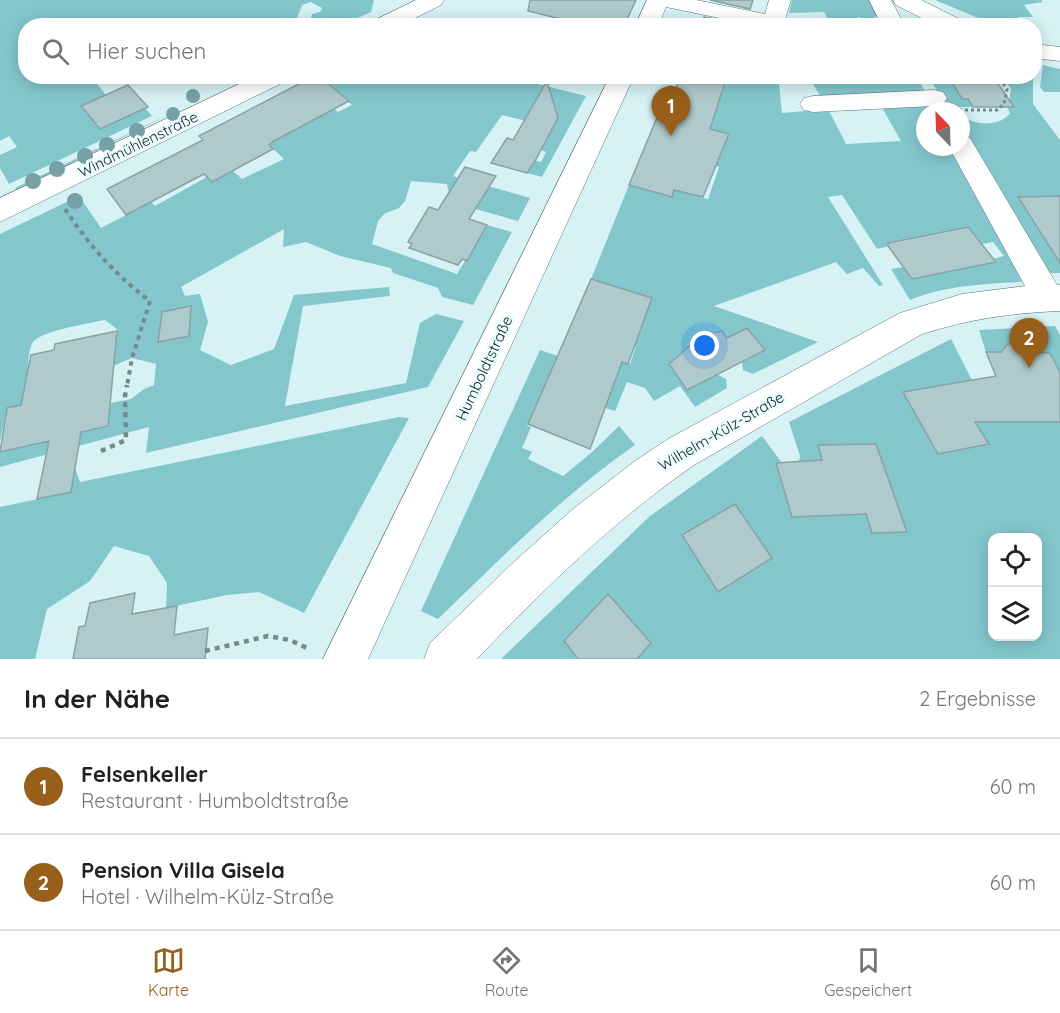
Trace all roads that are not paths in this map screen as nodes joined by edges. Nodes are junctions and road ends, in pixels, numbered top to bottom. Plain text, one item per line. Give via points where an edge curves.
1 (433, 0) edge
2 (658, 0) edge
3 (663, 0) edge
4 (780, 0) edge
5 (888, 13) edge
6 (397, 18) edge
7 (650, 18) edge
8 (754, 18) edge
9 (775, 18) edge
10 (914, 18) edge
11 (1042, 52) edge
12 (1060, 54) edge
13 (261, 84) edge
14 (618, 84) edge
15 (926, 84) edge
16 (936, 102) edge
17 (813, 104) dead end
18 (916, 105) edge
19 (968, 156) edge
20 (0, 211) edge
21 (1054, 298) edge
22 (345, 659) edge
23 (446, 659) edge

1 - 6 street
2 - 7 street
3 - 8 street
4 - 9 street
5 - 10 street
11 - 12 street
13 - 20 street, Windmühlenstraße
14 - 22 street, Humboldtstraße
15 - 16 street
17 - 18 street
19 - 21 street, Wilhelm-Külz-Straße
21 - 23 street, Wilhelm-Külz-Straße via 962,308 912,323 681,452 612,501 513,590

